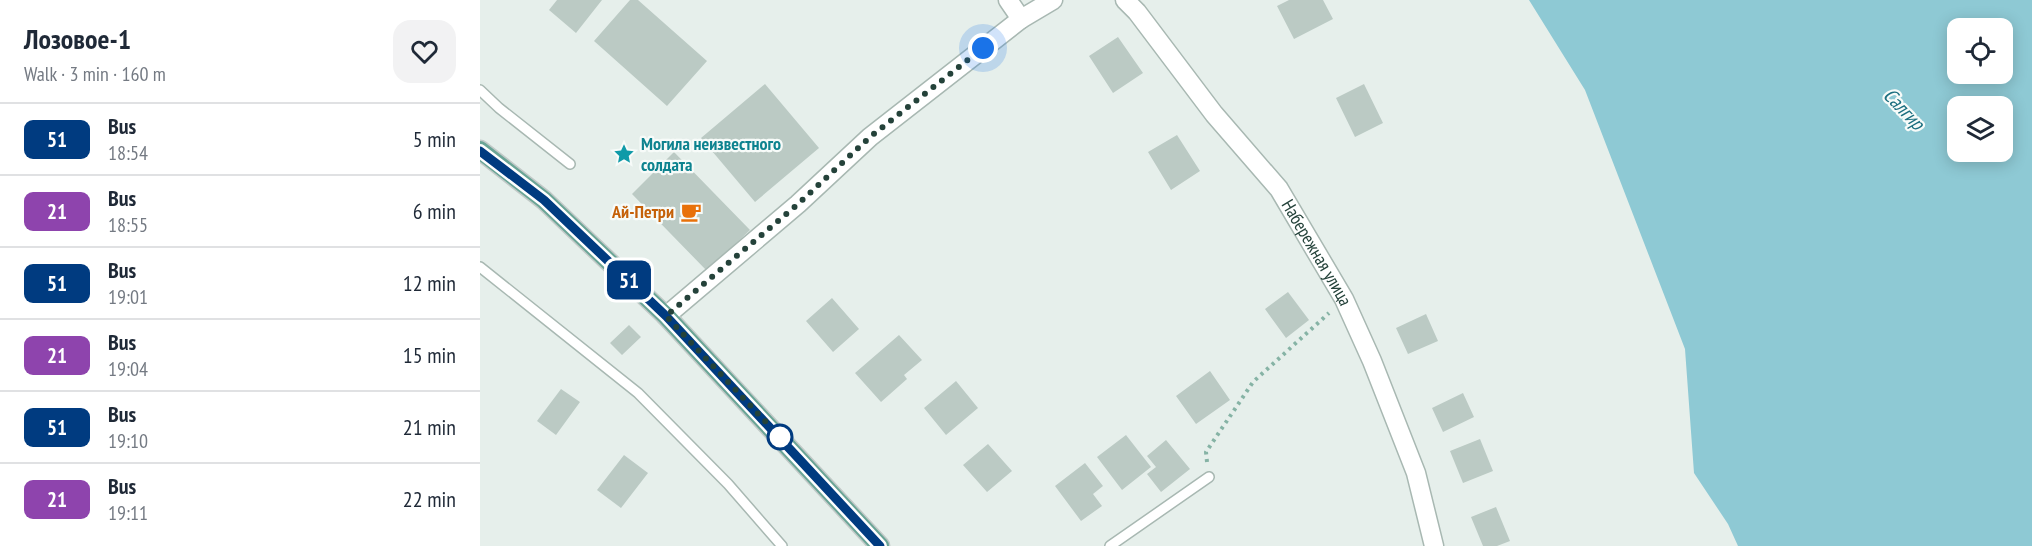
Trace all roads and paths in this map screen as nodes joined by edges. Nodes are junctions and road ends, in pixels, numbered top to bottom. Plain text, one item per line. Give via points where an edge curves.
1 (1008, 0) edge
2 (1053, 0) edge
3 (1125, 0) edge
4 (1021, 19) junction
5 (480, 90) edge
6 (480, 150) edge
7 (570, 164) dead end
8 (480, 267) edge
9 (1344, 299) junction
10 (666, 316) junction
11 (1209, 477) joint
12 (782, 546) edge
13 (880, 546) edge
14 (1110, 546) edge
15 (1434, 546) edge

1 - 4 street
2 - 4 street
3 - 9 street, Набережная улица via 1214,114 1279,189
4 - 10 street via 870,137
5 - 7 lane
6 - 10 main road via 544,200
8 - 12 lane via 638,393 728,484
9 - 11 path via 1253,382 1206,452
9 - 15 street, Набережная улица via 1416,473
10 - 13 main road
11 - 14 lane

